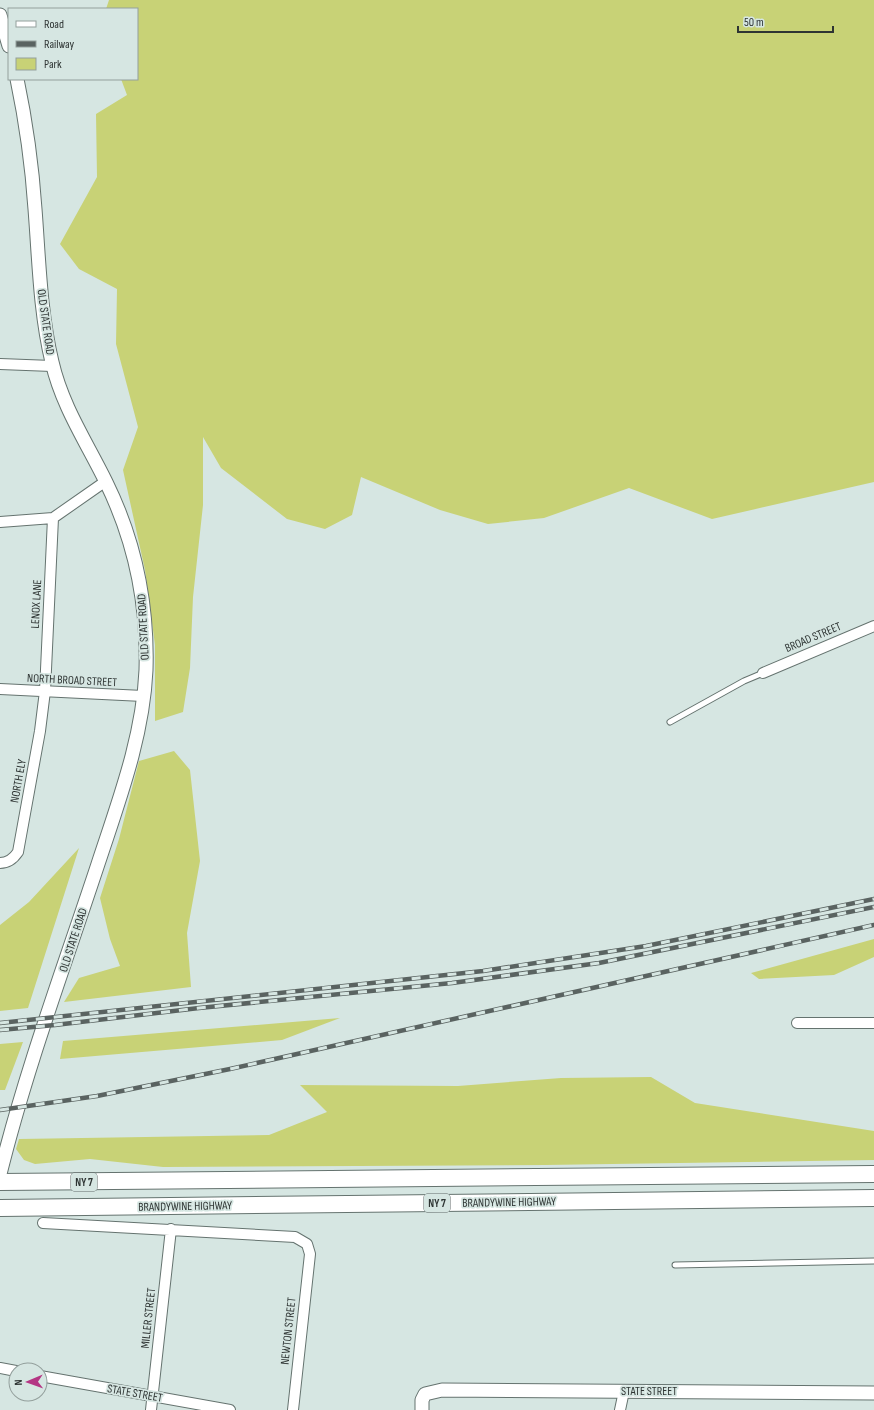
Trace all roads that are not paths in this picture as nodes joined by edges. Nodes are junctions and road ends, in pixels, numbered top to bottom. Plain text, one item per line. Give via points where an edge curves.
1 (0, 15) edge
2 (8, 43) edge
3 (17, 80) edge
4 (0, 364) edge
5 (52, 366) junction
6 (106, 481) junction
7 (54, 518) junction
8 (0, 522) edge
9 (874, 626) edge
10 (763, 673) joint
11 (0, 690) edge
12 (45, 691) junction
13 (144, 696) junction
14 (670, 722) dead end
15 (0, 863) edge
16 (874, 1023) edge
17 (797, 1024) dead end
18 (0, 1174) edge
19 (874, 1174) edge
20 (0, 1182) edge
21 (874, 1198) edge
22 (0, 1208) edge
23 (43, 1223) dead end
24 (171, 1229) junction
25 (874, 1261) edge
26 (675, 1265) dead end
27 (48, 1377) edge
28 (624, 1391) junction
29 (874, 1393) edge
30 (153, 1396) junction
31 (151, 1410) edge
32 (230, 1410) edge
33 (293, 1410) edge
34 (422, 1410) edge
35 (620, 1410) edge

1 - 2 street
3 - 5 street, OLD STATE ROAD via 26,123 41,301
4 - 5 street
5 - 6 street, OLD STATE ROAD via 65,401
6 - 7 street
6 - 13 street, OLD STATE ROAD via 128,536 143,597 146,636
7 - 8 street
7 - 12 street, LENOX LANE
9 - 10 street, BROAD STREET
10 - 14 lane
11 - 12 street, NORTH BROAD STREET
12 - 13 street, NORTH BROAD STREET
12 - 15 street, NORTH ELY via 18,852 14,857
13 - 18 street, OLD STATE ROAD via 136,745 26,1080
16 - 17 street
19 - 20 main road, BRANDYWINE HIGHWAY / NY 7
21 - 22 main road, BRANDYWINE HIGHWAY / NY 7
23 - 24 street
24 - 30 street, MILLER STREET
24 - 33 street, NEWTON STREET via 295,1237 307,1244 310,1254
25 - 26 lane
27 - 30 street, STATE STREET
28 - 29 street, STATE STREET
28 - 34 street, STATE STREET via 442,1390 425,1394
28 - 35 street
30 - 31 street, MILLER STREET
30 - 32 street, STATE STREET

